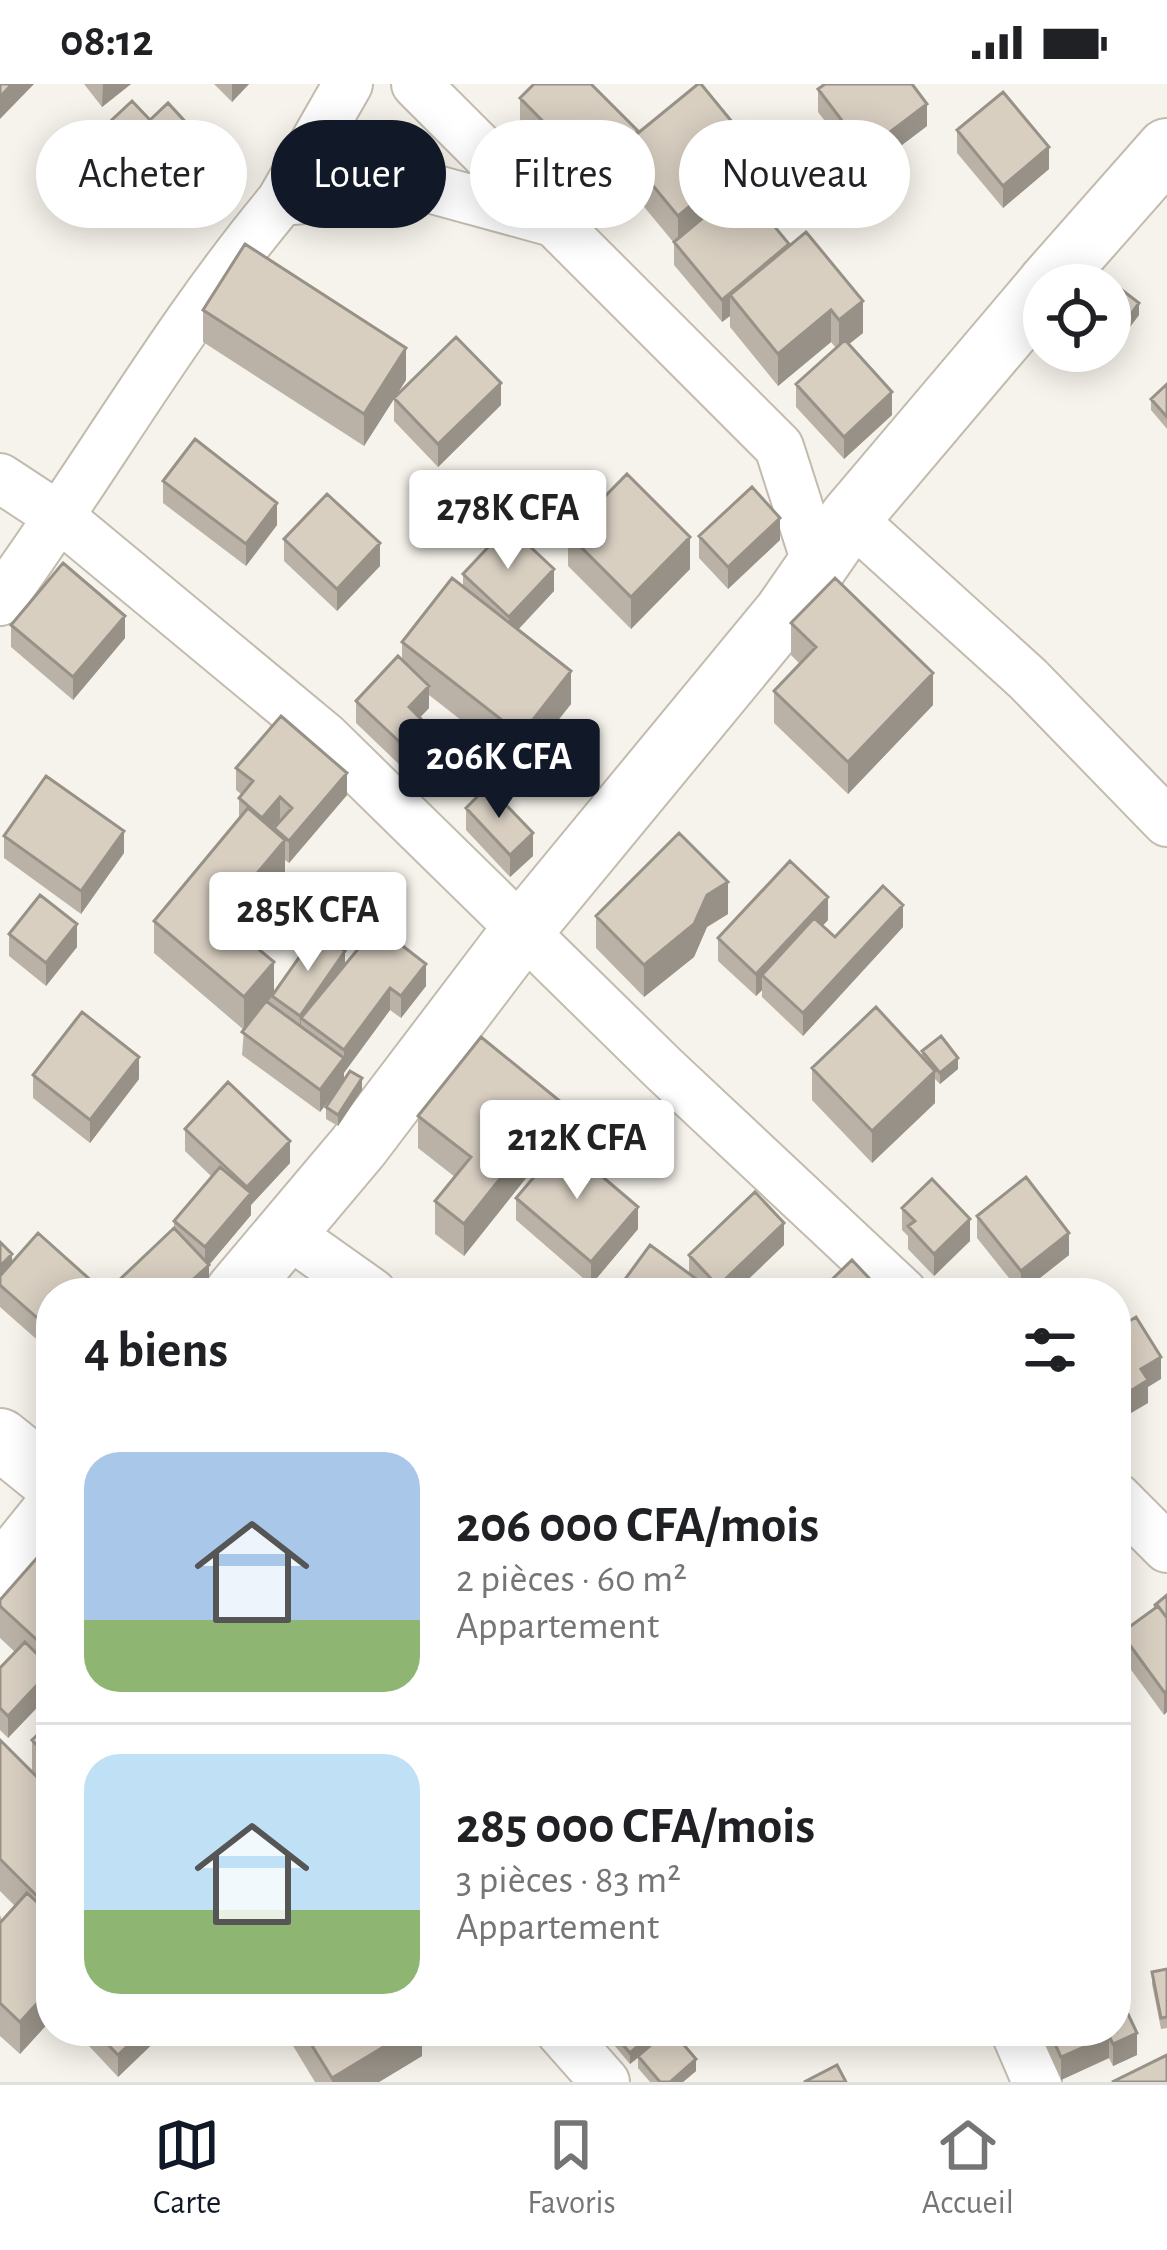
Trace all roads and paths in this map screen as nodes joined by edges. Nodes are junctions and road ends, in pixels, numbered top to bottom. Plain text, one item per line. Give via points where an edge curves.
1 (348, 84) edge
2 (416, 84) edge
3 (328, 120) edge
4 (470, 138) edge
5 (1167, 149) edge
6 (271, 214) edge
7 (560, 228) edge
8 (1066, 264) edge
9 (1023, 315) edge
10 (0, 478) edge
11 (61, 518) junction
12 (834, 541) junction
13 (0, 602) edge
14 (1167, 822) edge
15 (522, 931) junction
16 (286, 1232) junction
17 (248, 1278) edge
18 (352, 1278) edge
19 (887, 1278) edge
20 (0, 1439) edge
21 (36, 1468) edge
22 (1131, 1512) edge
23 (36, 1533) edge
24 (1167, 1548) edge
25 (0, 1577) edge
26 (573, 2046) edge
27 (1022, 2046) edge
28 (605, 2082) edge
29 (1037, 2082) edge

1 - 3 street
2 - 4 street
5 - 8 street
6 - 11 street via 219,274
7 - 12 street via 779,447
9 - 12 street
10 - 11 street
11 - 13 street
11 - 15 street via 326,737
12 - 14 street via 1028,679
12 - 15 street via 785,612
15 - 16 street
15 - 19 street
16 - 17 street
16 - 18 street
20 - 21 street
22 - 24 street
23 - 25 street
26 - 28 street
27 - 29 street

